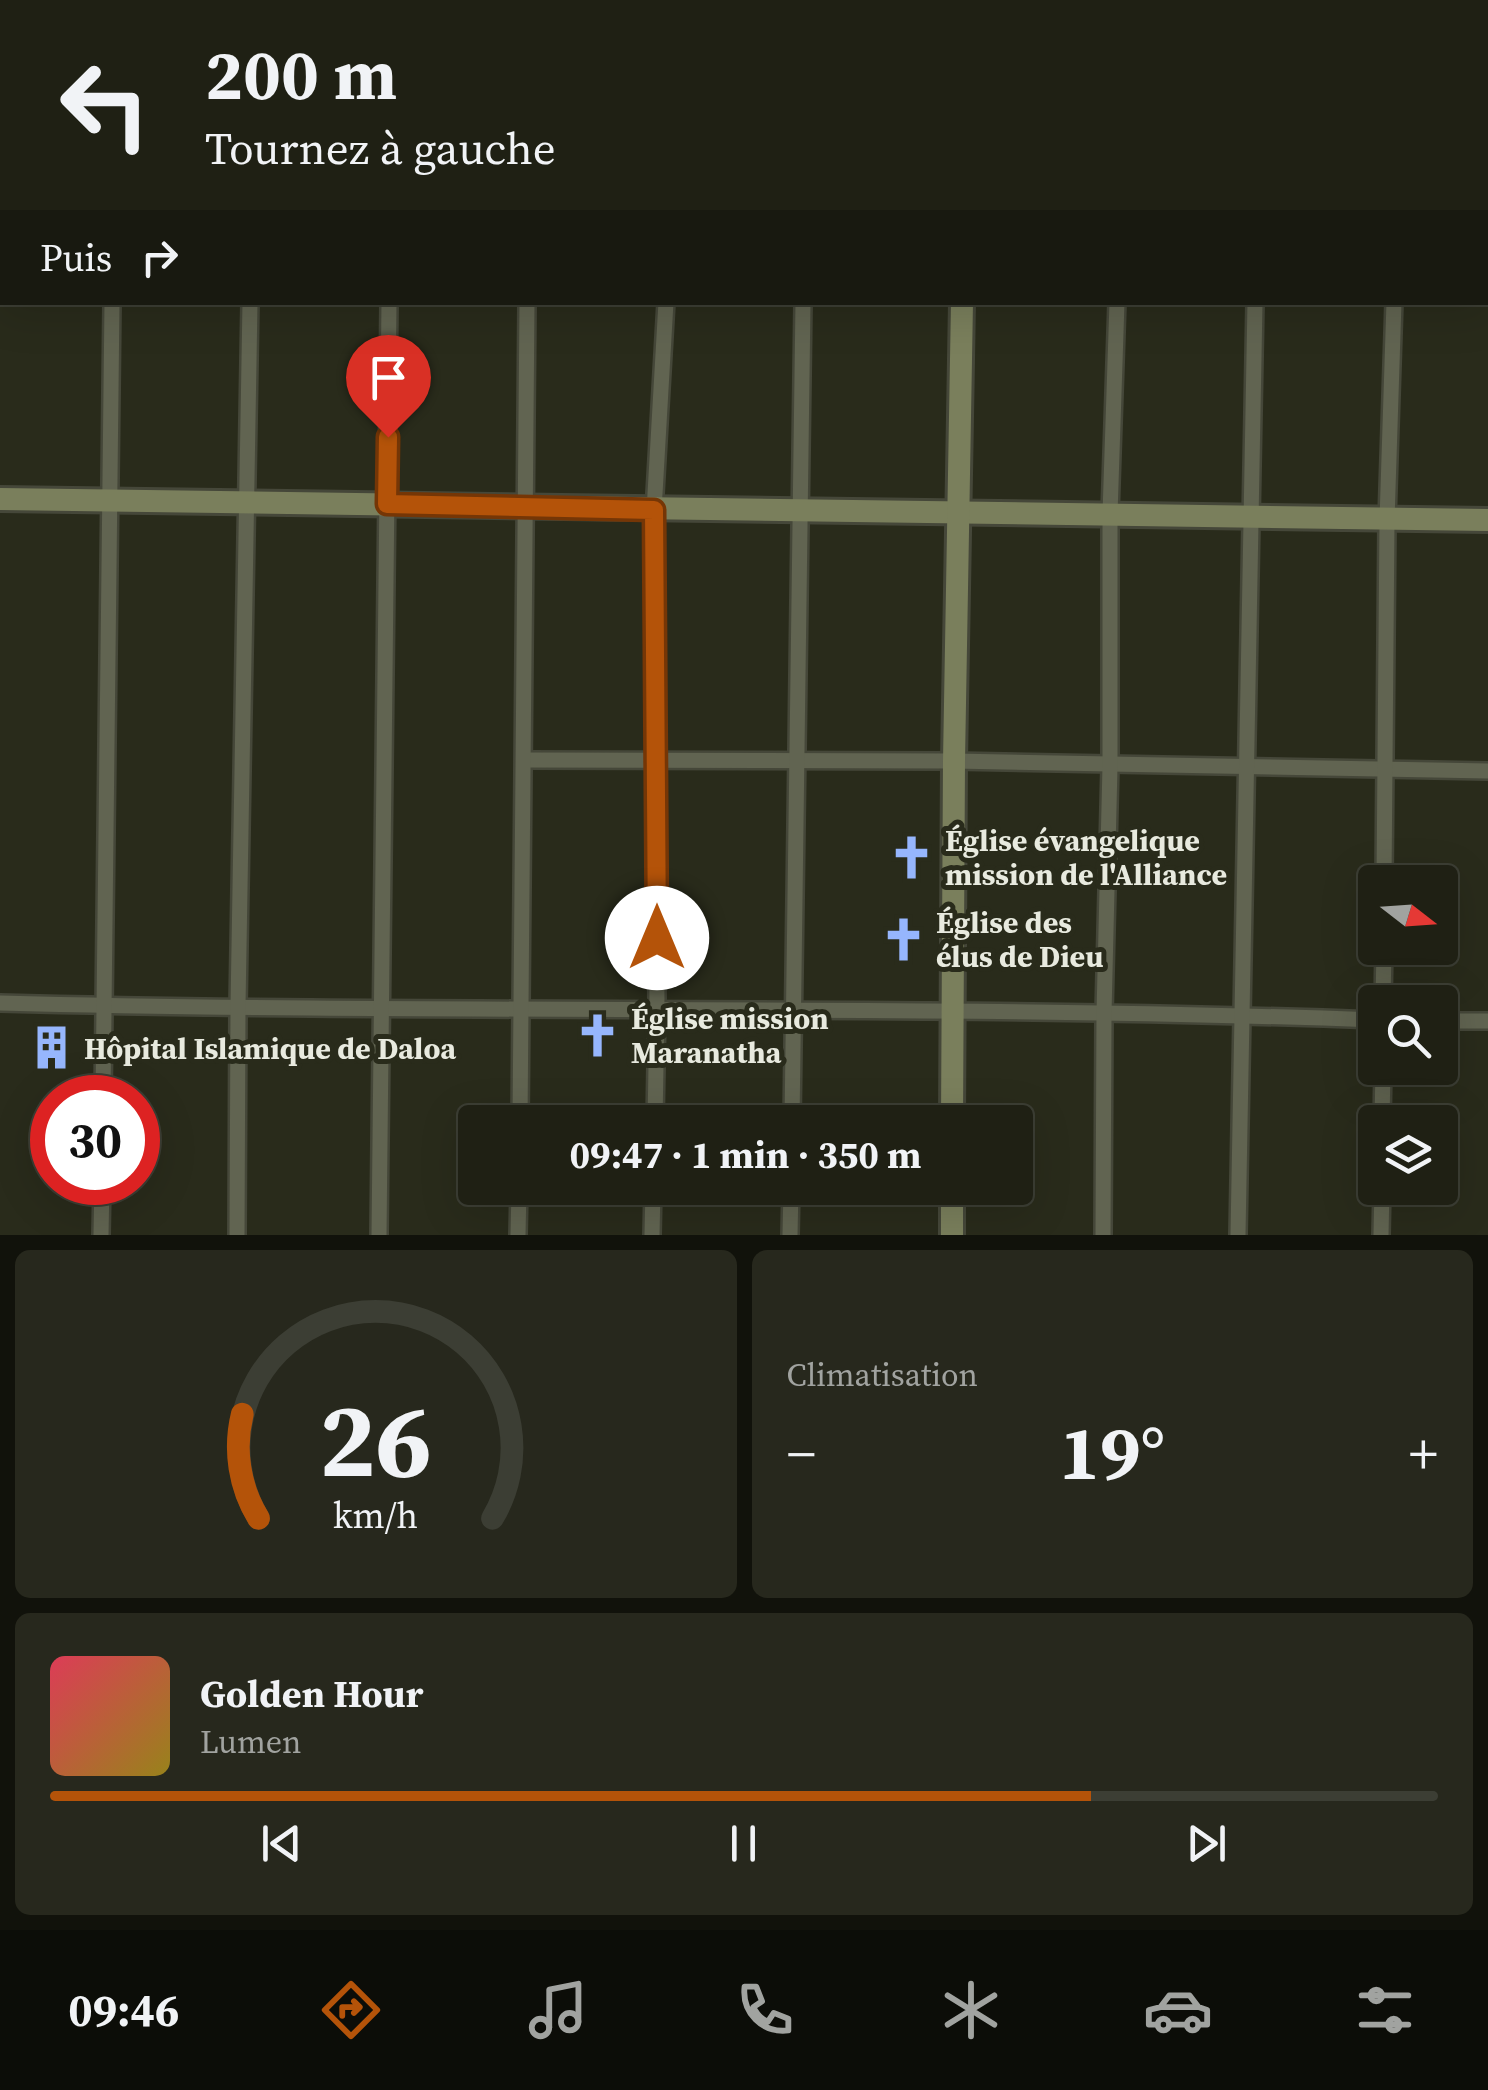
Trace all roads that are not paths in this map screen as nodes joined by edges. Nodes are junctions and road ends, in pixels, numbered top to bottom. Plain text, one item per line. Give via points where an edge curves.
1 (112, 305) edge
2 (250, 305) edge
3 (390, 305) edge
4 (527, 305) edge
5 (666, 305) edge
6 (803, 305) edge
7 (962, 305) edge
8 (1117, 305) edge
9 (1255, 305) edge
10 (1394, 305) edge
11 (0, 499) edge
12 (108, 502) junction
13 (246, 504) junction
14 (387, 504) junction
15 (523, 508) junction
16 (654, 510) junction
17 (800, 510) junction
18 (959, 514) junction
19 (1110, 514) junction
20 (1251, 516) junction
21 (1387, 520) junction
22 (1488, 520) edge
23 (524, 760) junction
24 (656, 760) junction
25 (954, 761) junction
26 (799, 762) junction
27 (1110, 766) junction
28 (1248, 769) junction
29 (1385, 769) junction
30 (1488, 771) edge
31 (1384, 865) edge
32 (0, 1003) edge
33 (104, 1006) junction
34 (238, 1006) junction
35 (381, 1008) junction
36 (657, 1009) junction
37 (522, 1010) junction
38 (793, 1012) junction
39 (953, 1013) junction
40 (1104, 1013) junction
41 (1244, 1015) junction
42 (1358, 1019) edge
43 (1458, 1021) edge
44 (1488, 1021) edge
45 (103, 1075) edge
46 (520, 1105) edge
47 (654, 1105) edge
48 (792, 1105) edge
49 (952, 1105) edge
50 (102, 1205) edge
51 (518, 1205) edge
52 (653, 1205) edge
53 (791, 1205) edge
54 (952, 1205) edge
55 (1382, 1205) edge
56 (101, 1235) edge
57 (237, 1235) edge
58 (379, 1235) edge
59 (518, 1235) edge
60 (652, 1235) edge
61 (790, 1235) edge
62 (952, 1235) edge
63 (1103, 1235) edge
64 (1238, 1235) edge
65 (1381, 1235) edge

1 - 12 street
2 - 13 street
3 - 14 street
4 - 15 street
5 - 16 street
6 - 17 street
7 - 18 street
8 - 19 street
9 - 20 street
10 - 21 street
11 - 12 street
12 - 13 street
12 - 33 street
13 - 14 street
13 - 34 street
14 - 15 street
14 - 35 street
15 - 16 street
15 - 23 street
16 - 17 street
16 - 24 street
17 - 18 street
17 - 26 street
18 - 19 street
18 - 25 street
19 - 20 street
19 - 27 street
20 - 21 street
20 - 28 street
21 - 22 street
21 - 29 street
23 - 24 street
23 - 37 street
24 - 26 street
24 - 36 street
25 - 26 street
25 - 27 street
25 - 39 street
26 - 38 street
27 - 28 street
27 - 40 street
28 - 29 street
28 - 41 street
29 - 30 street
29 - 31 street
32 - 33 street
33 - 34 street
33 - 45 street
34 - 35 street
34 - 57 street
35 - 37 street
35 - 58 street
36 - 37 street
36 - 38 street
36 - 47 street
37 - 46 street
38 - 39 street
38 - 48 street
39 - 40 street
39 - 49 street
40 - 41 street
40 - 63 street
41 - 42 street
41 - 64 street
43 - 44 street
50 - 56 street
51 - 59 street
52 - 60 street
53 - 61 street
54 - 62 street
55 - 65 street

